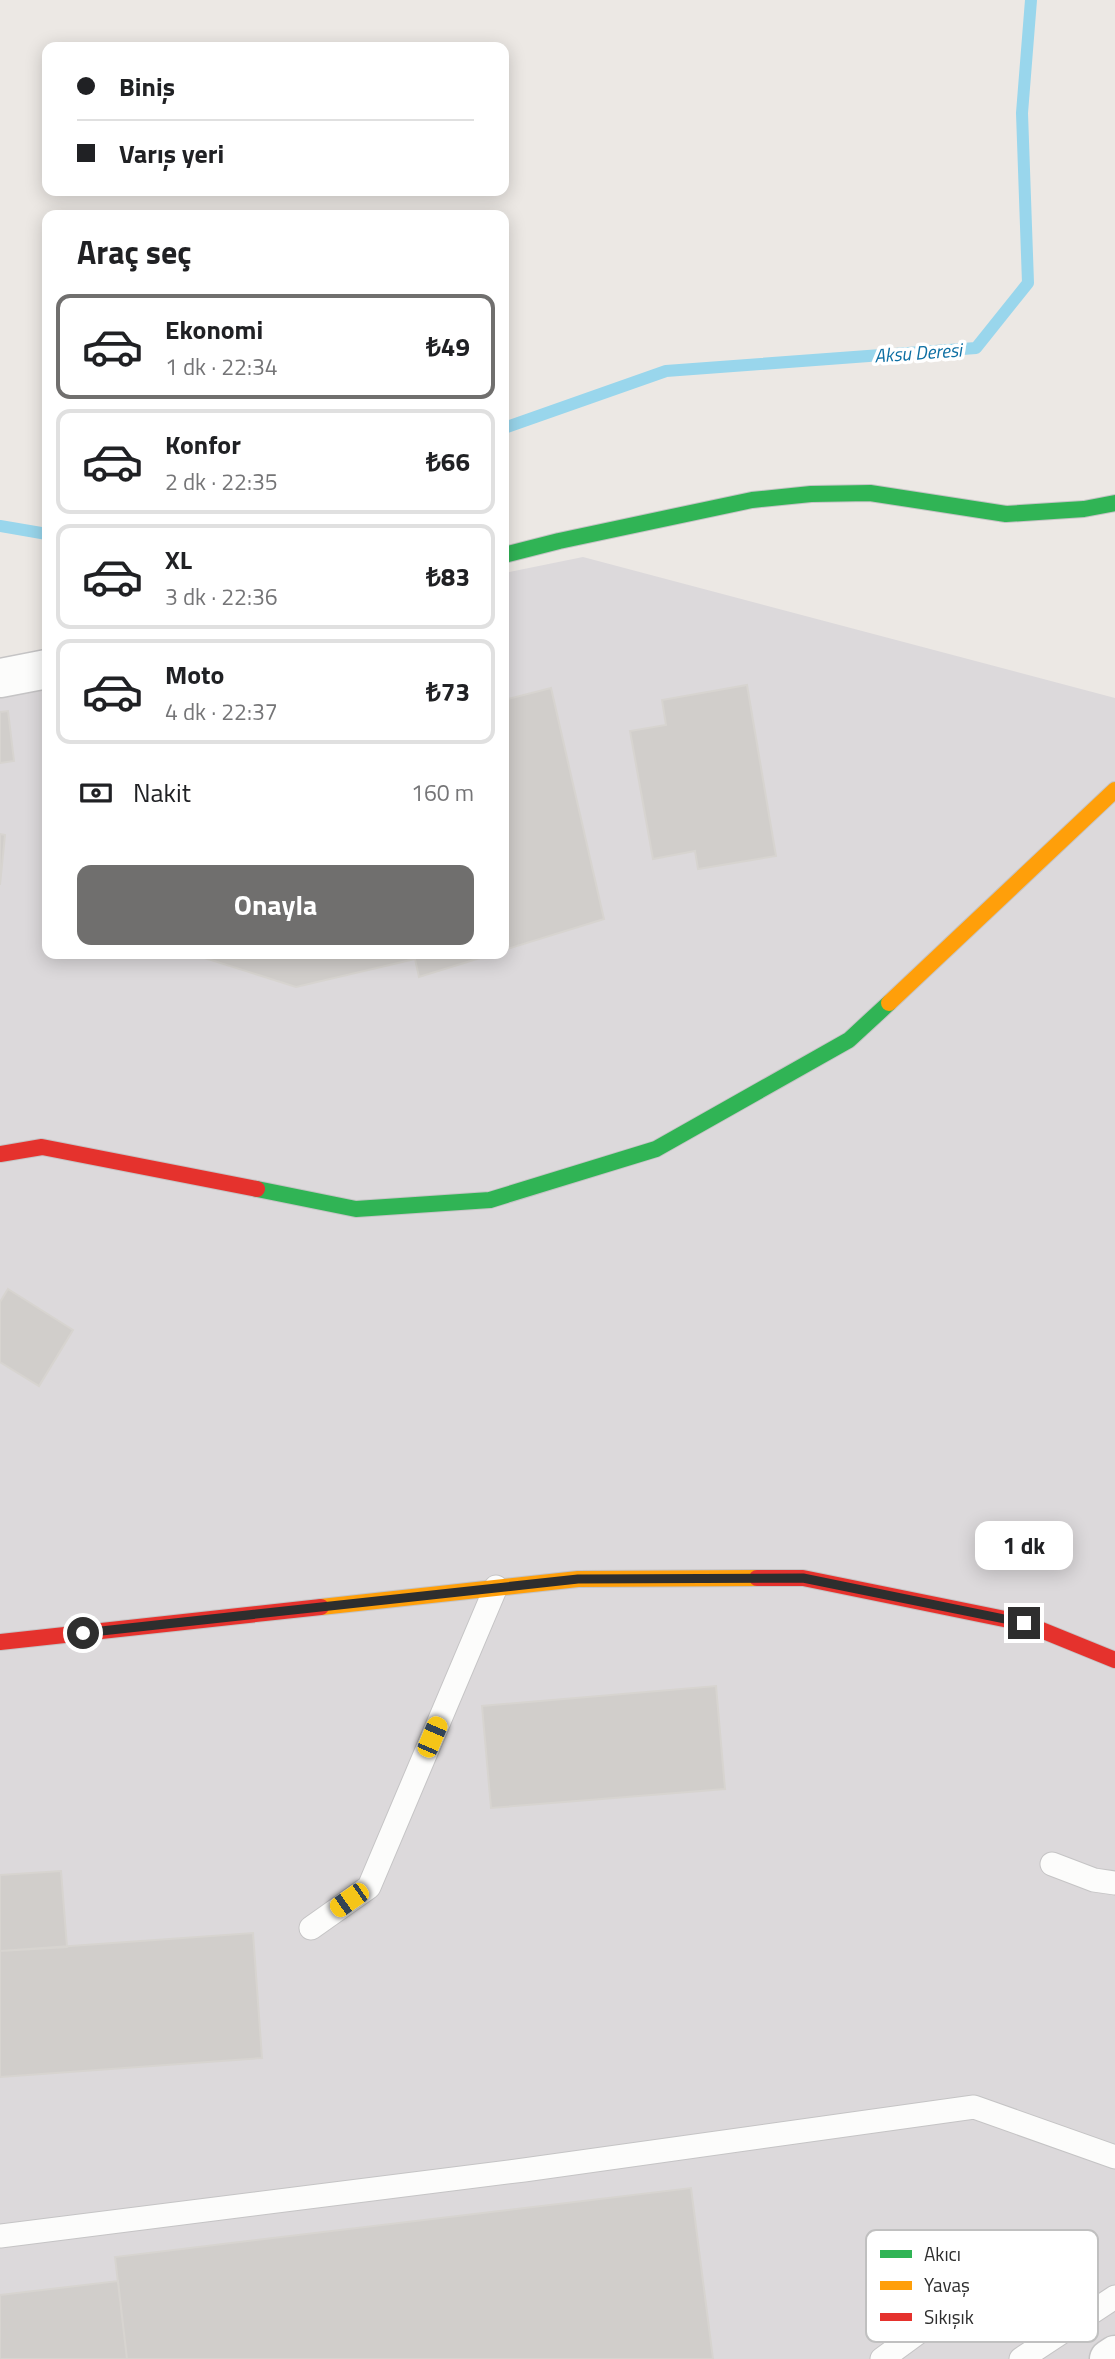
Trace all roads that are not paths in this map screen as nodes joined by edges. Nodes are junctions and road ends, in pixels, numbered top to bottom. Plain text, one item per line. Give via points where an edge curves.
1 (1115, 503) edge
2 (509, 554) edge
3 (42, 670) edge
4 (0, 678) edge
5 (1115, 790) edge
6 (0, 1154) edge
7 (496, 1587) junction
8 (0, 1642) edge
9 (1115, 1660) edge
10 (1052, 1864) dead end
11 (1115, 1882) edge
12 (311, 1928) dead end
13 (1115, 2157) edge
14 (0, 2236) edge
15 (1115, 2297) edge
16 (1098, 2308) edge
17 (905, 2342) edge
18 (1047, 2342) edge
19 (1115, 2355) edge
20 (882, 2359) edge
21 (1021, 2359) edge
22 (1109, 2359) edge

1 - 2 street via 1006,514 870,493 811,494 752,500
3 - 4 street
5 - 6 street via 849,1040 656,1149 490,1200 356,1209 42,1147
7 - 8 street
7 - 9 street via 578,1579 803,1578 1024,1623
7 - 12 lane via 369,1886
10 - 11 lane via 1094,1880
13 - 14 lane via 974,2107
15 - 16 lane
17 - 20 lane
18 - 21 lane
19 - 22 street

